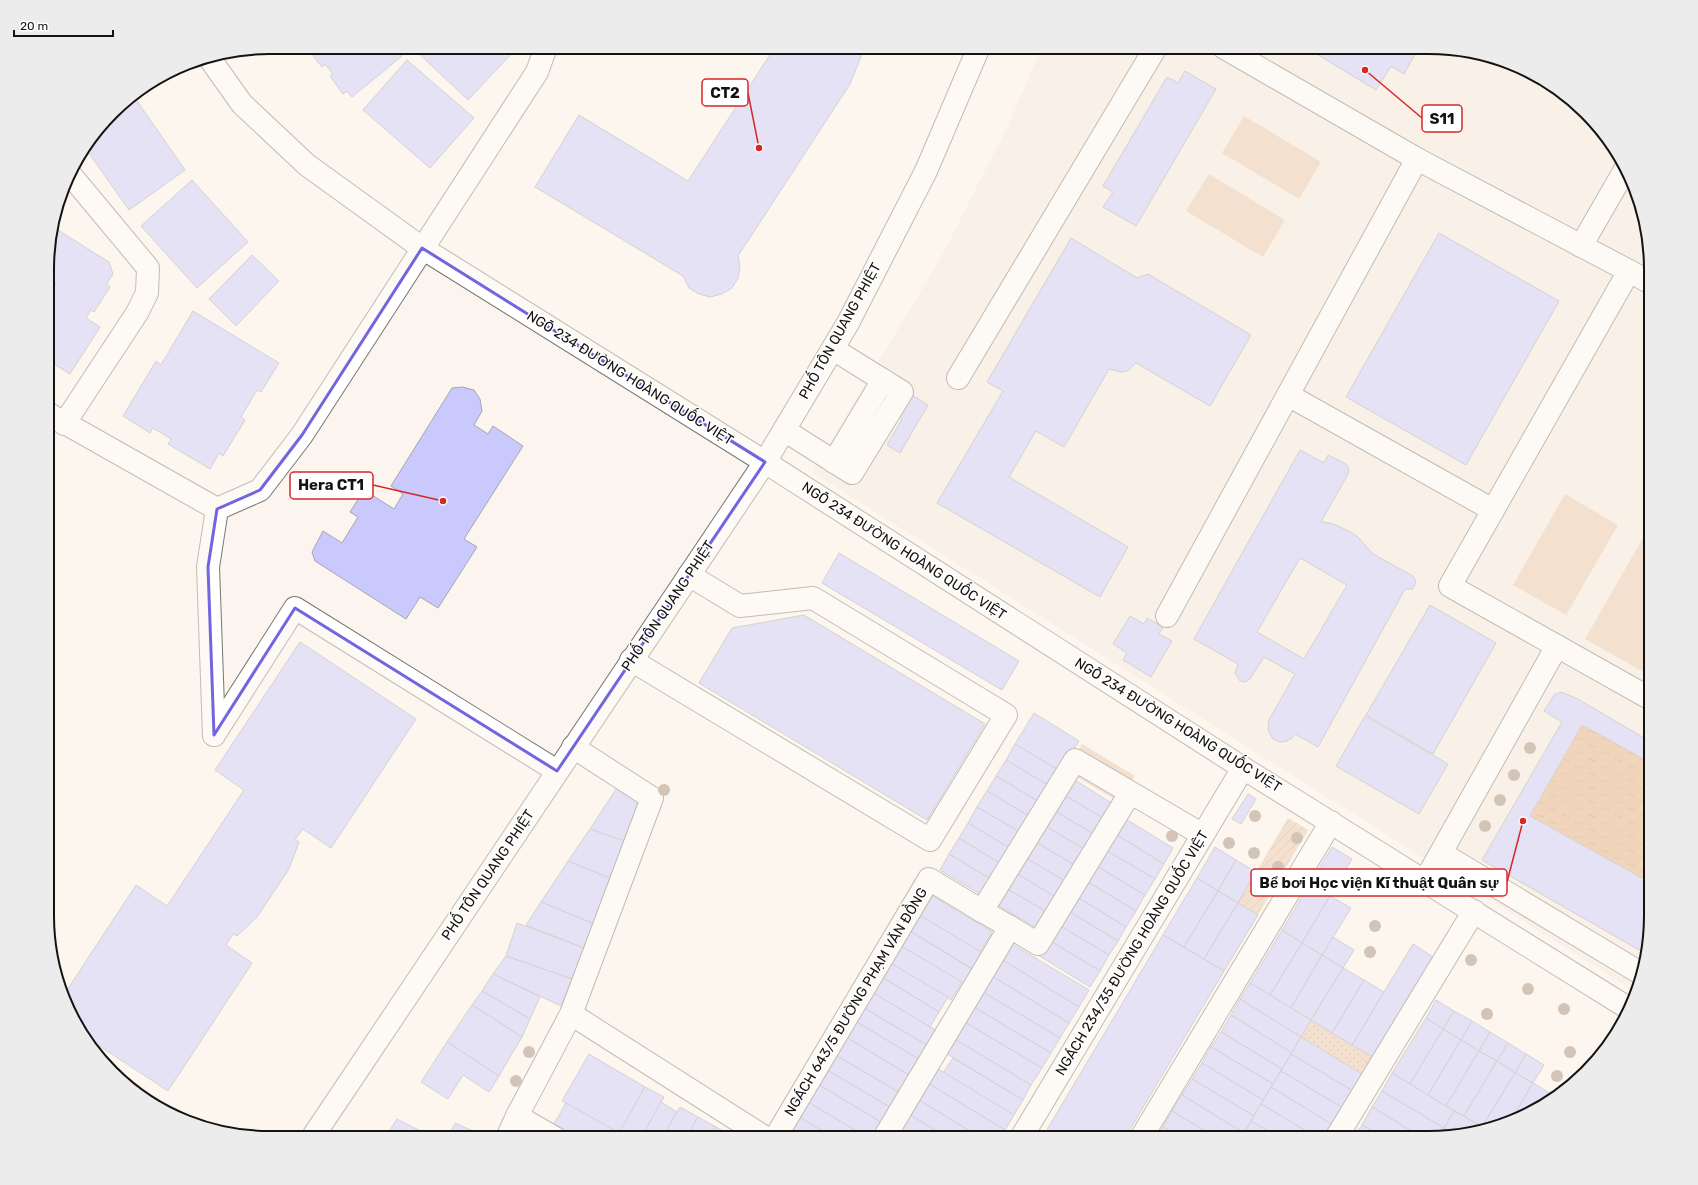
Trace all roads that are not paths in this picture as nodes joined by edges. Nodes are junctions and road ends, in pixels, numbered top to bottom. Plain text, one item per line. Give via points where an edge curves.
1 (543, 54) edge
2 (976, 54) edge
3 (1152, 54) edge
4 (1235, 54) edge
5 (212, 62) edge
6 (1417, 159) junction
7 (1622, 175) edge
8 (74, 178) edge
9 (1581, 246) junction
10 (422, 248) junction
11 (1628, 271) junction
12 (1644, 280) edge
13 (832, 350) junction
14 (958, 378) dead end
15 (1288, 395) junction
16 (56, 419) edge
17 (784, 430) junction
18 (765, 462) junction
19 (217, 509) junction
20 (1493, 510) junction
21 (689, 575) junction
22 (1167, 616) dead end
23 (1557, 646) junction
24 (631, 660) junction
25 (1644, 696) edge
26 (573, 747) junction
27 (1243, 768) junction
28 (557, 771) junction
29 (1130, 792) junction
30 (1331, 822) junction
31 (1203, 835) junction
32 (1441, 853) junction
33 (1425, 881) junction
34 (982, 911) junction
35 (1474, 912) junction
36 (1010, 927) junction
37 (1637, 971) edge
38 (1624, 1006) edge
39 (571, 1014) junction
40 (517, 1116) junction
41 (317, 1131) edge
42 (510, 1131) edge
43 (543, 1131) edge
44 (755, 1131) edge
45 (780, 1131) edge
46 (888, 1131) edge
47 (1024, 1131) edge
48 (1145, 1131) edge
49 (1340, 1131) edge

1 - 10 street via 537,72
2 - 13 street, PHỐ TÔN QUANG PHIỆT via 926,171
3 - 14 street
4 - 6 street
5 - 10 street, NGÕ 234 ĐƯỜNG HOÀNG QUỐC VIỆT via 242,104 307,165
6 - 9 street
6 - 15 street
7 - 9 street
8 - 16 street via 148,268 148,293 137,313
9 - 11 street
10 - 18 street, NGÕ 234 ĐƯỜNG HOÀNG QUỐC VIỆT
10 - 19 street via 302,435 260,490
11 - 12 street
11 - 20 street
13 - 17 street, PHỐ TÔN QUANG PHIỆT
13 - 17 street via 902,392 852,473
15 - 20 street
15 - 22 street
16 - 19 street
17 - 18 street, PHỐ TÔN QUANG PHIỆT
18 - 21 street, PHỐ TÔN QUANG PHIỆT
18 - 27 street, NGÕ 234 ĐƯỜNG HOÀNG QUỐC VIỆT
19 - 28 street via 208,568 214,735 295,608
20 - 23 street via 1450,586
21 - 24 street, PHỐ TÔN QUANG PHIỆT
21 - 24 street via 740,606 813,598 1006,715 930,840
23 - 25 street
23 - 32 street
24 - 26 street, PHỐ TÔN QUANG PHIỆT
26 - 28 street, PHỐ TÔN QUANG PHIỆT
26 - 39 street via 652,798
27 - 30 street, NGÕ 234 ĐƯỜNG HOÀNG QUỐC VIỆT
27 - 31 street, NGÁCH 234/35 ĐƯỜNG HOÀNG QUỐC VIỆT
28 - 41 street, PHỐ TÔN QUANG PHIỆT
29 - 31 street
29 - 34 street via 1074,760
29 - 36 street via 1038,944
30 - 33 street, NGÕ 234 ĐƯỜNG HOÀNG QUỐC VIỆT
30 - 48 street
31 - 47 street, NGÁCH 234/35 ĐƯỜNG HOÀNG QUỐC VIỆT
32 - 33 street
32 - 37 street
33 - 35 street, NGÕ 234 ĐƯỜNG HOÀNG QUỐC VIỆT
34 - 36 street
34 - 45 street, NGÁCH 643/5 ĐƯỜNG PHẠM VĂN ĐỒNG via 929,879
35 - 38 street, NGÕ 234 ĐƯỜNG HOÀNG QUỐC VIỆT
35 - 49 street
36 - 46 street
39 - 40 street
39 - 44 street
40 - 42 street
40 - 43 street

